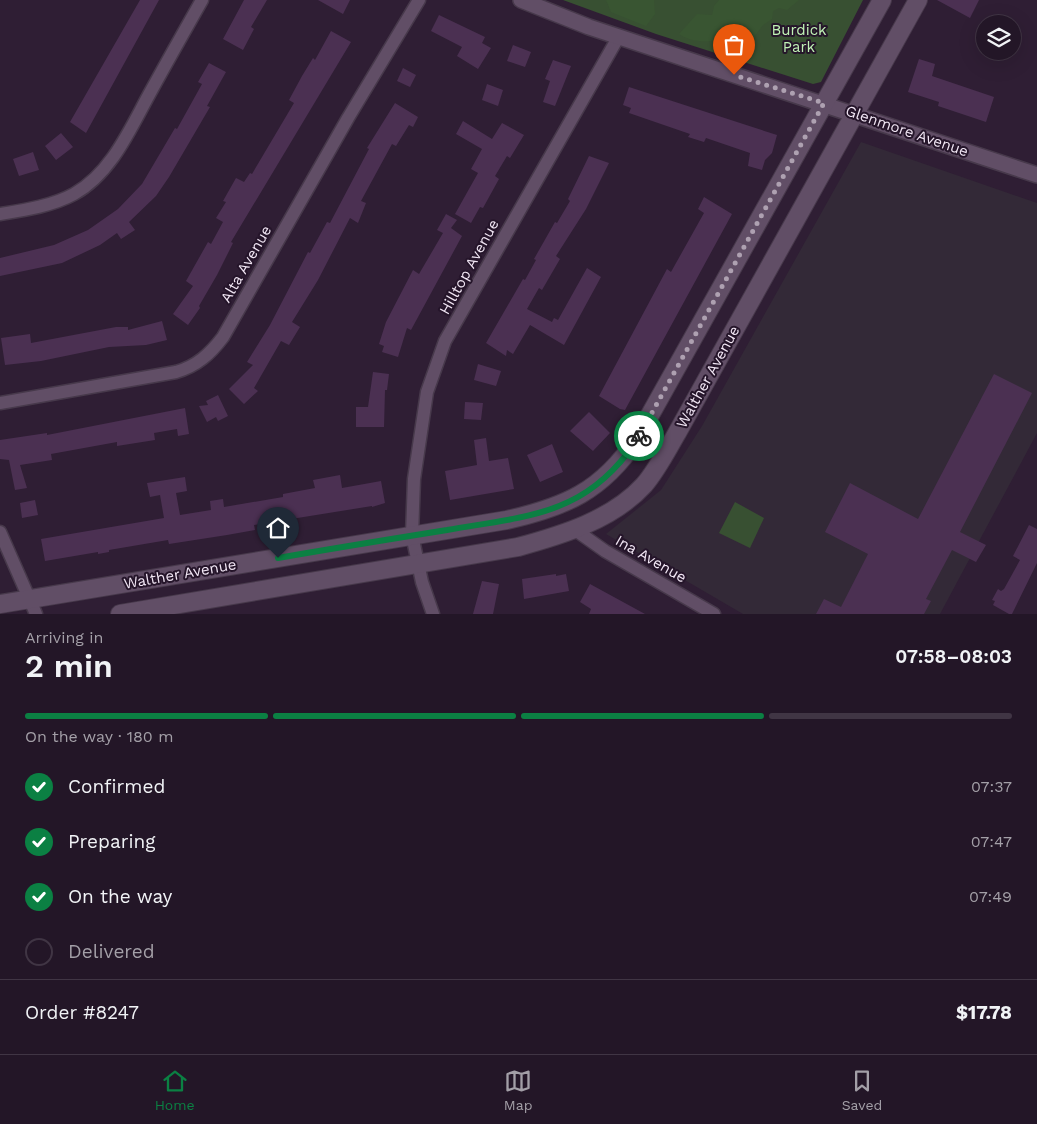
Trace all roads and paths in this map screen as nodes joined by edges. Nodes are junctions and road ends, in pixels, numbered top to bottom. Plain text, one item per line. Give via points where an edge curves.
1 (202, 0) edge
2 (419, 0) edge
3 (521, 0) edge
4 (882, 0) edge
5 (918, 0) edge
6 (619, 36) junction
7 (824, 103) junction
8 (855, 114) junction
9 (1037, 175) edge
10 (0, 214) edge
11 (0, 403) edge
12 (574, 529) junction
13 (0, 532) edge
14 (412, 535) junction
15 (418, 563) junction
16 (0, 604) edge
17 (33, 607) edge
18 (120, 614) edge
19 (434, 614) edge
20 (714, 614) edge

1 - 10 street via 131,129 99,173 64,198
2 - 11 street, Alta Avenue via 224,337 211,352 195,365 176,372
3 - 6 street, Glenmore Avenue
4 - 7 main road, Walther Avenue
5 - 8 main road, Walther Avenue
6 - 7 street, Glenmore Avenue
6 - 14 street, Hilltop Avenue via 445,342 422,417 414,479
7 - 8 street, Glenmore Avenue
7 - 14 main road, Walther Avenue via 660,400 617,466 578,497 553,509
8 - 9 street, Glenmore Avenue
8 - 12 main road, Walther Avenue via 661,460 644,485 623,503
12 - 15 main road, Walther Avenue via 518,546
12 - 20 street, Ina Avenue via 612,555
13 - 17 street
14 - 15 street, Hilltop Avenue
14 - 17 main road, Walther Avenue
15 - 18 main road, Walther Avenue
15 - 19 street, Hilltop Avenue
16 - 17 main road, Walther Avenue

